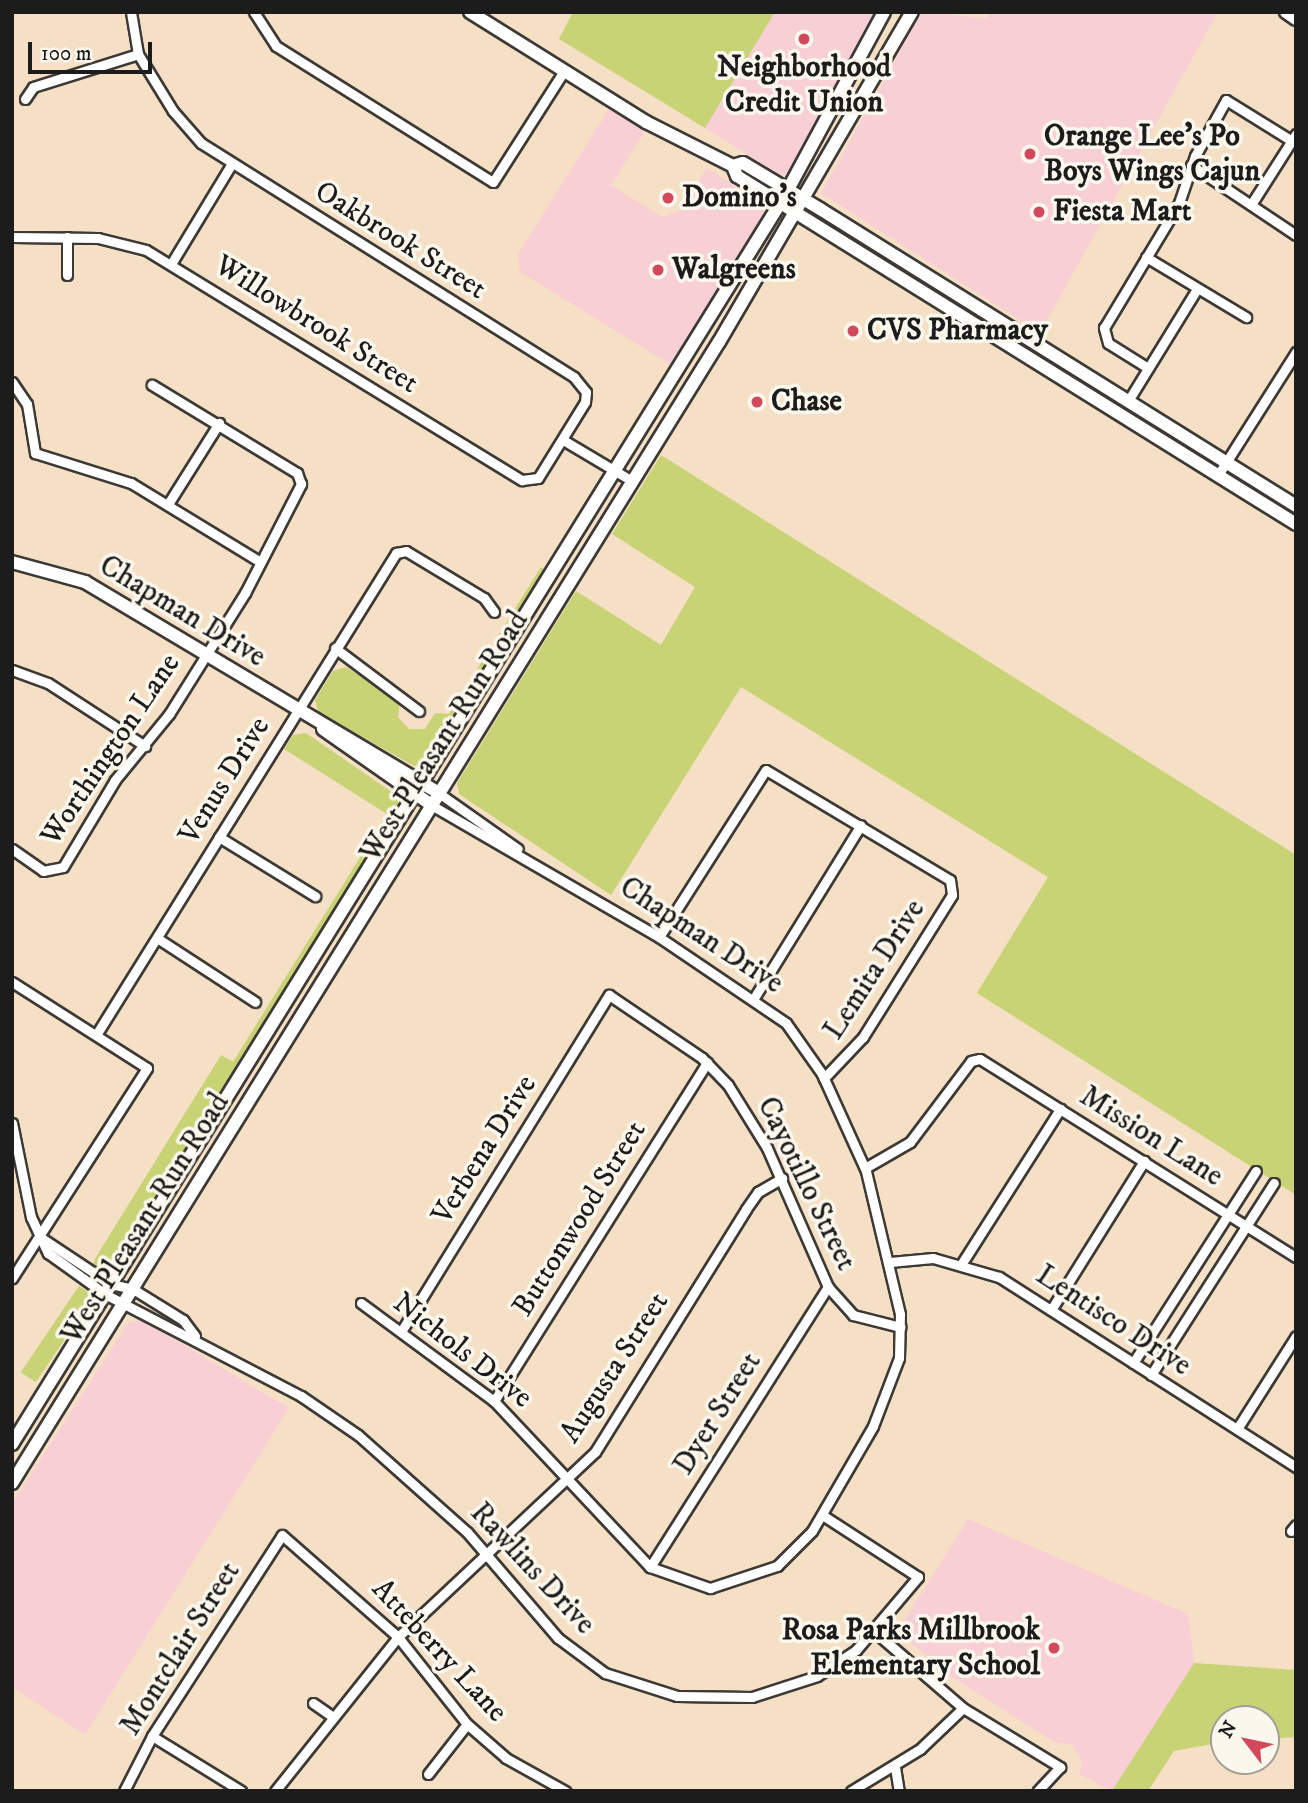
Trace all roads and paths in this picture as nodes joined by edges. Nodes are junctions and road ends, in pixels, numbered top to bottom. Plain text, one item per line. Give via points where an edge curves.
1 (131, 12) edge
2 (254, 12) edge
3 (470, 12) edge
4 (884, 12) edge
5 (912, 12) edge
6 (1286, 12) edge
7 (1296, 19) edge
8 (864, 49) junction
9 (138, 54) junction
10 (886, 61) junction
11 (564, 71) junction
12 (25, 99) dead end
13 (1294, 137) edge
14 (231, 165) junction
15 (733, 166) junction
16 (1191, 166) junction
17 (788, 190) junction
18 (805, 200) junction
19 (780, 202) junction
20 (1252, 203) junction
21 (798, 212) junction
22 (1296, 235) edge
23 (12, 237) edge
24 (67, 237) junction
25 (1146, 257) junction
26 (171, 264) junction
27 (912, 265) junction
28 (67, 275) dead end
29 (904, 278) junction
30 (946, 286) junction
31 (1197, 289) junction
32 (939, 300) junction
33 (1246, 317) dead end
34 (701, 330) junction
35 (719, 342) junction
36 (1296, 352) edge
37 (1148, 368) junction
38 (12, 382) edge
39 (152, 385) dead end
40 (1128, 401) junction
41 (219, 423) junction
42 (563, 440) junction
43 (1226, 463) junction
44 (613, 469) junction
45 (1218, 475) junction
46 (632, 481) junction
47 (168, 504) junction
48 (1296, 506) edge
49 (1296, 524) edge
50 (260, 561) junction
51 (12, 562) edge
52 (554, 567) junction
53 (573, 579) junction
54 (494, 612) dead end
55 (334, 648) junction
56 (205, 655) junction
57 (12, 670) edge
58 (419, 711) dead end
59 (297, 712) junction
60 (317, 724) junction
61 (145, 746) junction
62 (422, 782) junction
63 (415, 794) junction
64 (440, 794) junction
65 (433, 806) junction
66 (861, 825) junction
67 (219, 837) junction
68 (12, 849) edge
69 (524, 855) junction
70 (315, 896) dead end
71 (333, 926) junction
72 (351, 937) junction
73 (659, 937) junction
74 (157, 938) junction
75 (12, 982) edge
76 (609, 995) joint
77 (754, 998) junction
78 (255, 1003) dead end
79 (96, 1035) junction
80 (707, 1063) junction
81 (824, 1078) junction
82 (1060, 1109) junction
83 (12, 1123) edge
84 (1144, 1161) junction
85 (865, 1168) junction
86 (1256, 1171) dead end
87 (782, 1178) junction
88 (1274, 1183) dead end
89 (1228, 1214) junction
90 (1247, 1227) junction
91 (40, 1237) junction
92 (1296, 1258) edge
93 (890, 1262) junction
94 (962, 1263) junction
95 (12, 1278) edge
96 (828, 1287) junction
97 (108, 1289) junction
98 (133, 1289) junction
99 (124, 1303) junction
100 (361, 1303) dead end
101 (1051, 1310) junction
102 (900, 1327) junction
103 (402, 1330) junction
104 (1296, 1336) edge
105 (196, 1338) junction
106 (1133, 1363) junction
107 (1152, 1375) junction
108 (494, 1401) junction
109 (1237, 1429) junction
110 (12, 1444) edge
111 (1296, 1467) edge
112 (569, 1477) junction
113 (12, 1483) edge
114 (822, 1515) junction
115 (282, 1535) joint
116 (488, 1555) junction
117 (650, 1567) junction
118 (875, 1632) junction
119 (398, 1637) junction
120 (313, 1703) dead end
121 (963, 1708) junction
122 (330, 1715) junction
123 (467, 1724) junction
124 (152, 1735) junction
125 (895, 1767) junction
126 (428, 1774) dead end
127 (552, 1789) edge
128 (124, 1791) edge
129 (241, 1791) edge
130 (275, 1791) edge
131 (565, 1791) edge
132 (851, 1791) edge
133 (899, 1791) edge
134 (1038, 1791) edge

1 - 9 street, Oakbrook Street
2 - 11 street via 276,46 493,182
3 - 11 main road
4 - 8 main road, West Pleasant Run Road
5 - 10 main road, West Pleasant Run Road
6 - 7 main road
8 - 10 main road
8 - 17 main road, West Pleasant Run Road
9 - 12 street via 33,87
9 - 14 street, Oakbrook Street via 182,124
10 - 18 main road, West Pleasant Run Road
11 - 15 main road
13 - 16 street via 1226,100
13 - 20 street
14 - 26 street
14 - 42 street, Oakbrook Street via 574,377 587,397
15 - 17 main road via 743,163
15 - 19 main road via 737,176
16 - 20 street
16 - 25 street via 1179,203
17 - 18 main road
17 - 19 main road, West Pleasant Run Road
18 - 21 main road, West Pleasant Run Road
18 - 27 main road
19 - 21 main road
19 - 34 main road, West Pleasant Run Road
20 - 22 street
21 - 29 main road
21 - 35 main road, West Pleasant Run Road
23 - 24 street, Willowbrook Street
24 - 26 street, Willowbrook Street via 128,243
24 - 28 street
25 - 31 street
25 - 37 street via 1103,333
26 - 42 street, Willowbrook Street via 516,478 538,478
27 - 29 main road
27 - 30 main road
29 - 32 main road
30 - 32 main road
30 - 40 main road
31 - 33 street
31 - 37 street
32 - 45 main road
34 - 35 main road
34 - 44 main road, West Pleasant Run Road
35 - 46 main road, West Pleasant Run Road
36 - 43 street
37 - 40 street
38 - 47 street via 27,404 35,453 111,475
39 - 41 street
40 - 43 main road
41 - 47 street
41 - 50 street, Worthington Lane via 297,473 301,485
42 - 44 street
43 - 45 street
43 - 48 main road
44 - 46 street
44 - 52 main road, West Pleasant Run Road
45 - 49 main road
46 - 53 main road, West Pleasant Run Road
47 - 50 street
50 - 56 street, Worthington Lane
51 - 56 main road, Chapman Drive via 85,582
52 - 53 main road
52 - 62 main road, West Pleasant Run Road
53 - 64 main road, West Pleasant Run Road
54 - 55 street, Venus Drive via 473,592 406,551 396,552
55 - 58 street
55 - 59 street, Venus Drive
56 - 59 main road, Chapman Drive
56 - 61 street, Worthington Lane
57 - 61 street via 48,683
59 - 60 main road, Chapman Drive
59 - 67 street, Venus Drive
60 - 62 main road, Chapman Drive
60 - 63 main road, Chapman Drive via 343,749
61 - 68 street, Worthington Lane via 115,780 55,873
62 - 63 main road, West Pleasant Run Road
62 - 64 main road, Chapman Drive
63 - 65 main road, Chapman Drive
63 - 71 main road, West Pleasant Run Road
64 - 65 main road, West Pleasant Run Road
64 - 69 street, Chapman Drive
65 - 69 street, Chapman Drive
65 - 72 main road, West Pleasant Run Road
66 - 73 street via 774,772 758,778
66 - 77 street
66 - 81 street, Lemita Drive via 950,880 952,895 863,1037
67 - 70 street
67 - 74 street, Venus Drive
69 - 73 street, Chapman Drive
71 - 72 main road
71 - 97 main road, West Pleasant Run Road
72 - 98 main road, West Pleasant Run Road
73 - 77 street, Chapman Drive
74 - 78 street
74 - 79 street, Venus Drive
75 - 79 street
76 - 80 street, Cayotillo Street
76 - 103 street, Verbena Drive
77 - 81 street, Chapman Drive via 786,1023
79 - 91 street via 147,1068
80 - 87 street, Cayotillo Street via 756,1126
80 - 108 street, Buttonwood Street
81 - 85 street, Chapman Drive
82 - 84 street, Mission Lane
82 - 85 street, Mission Lane via 979,1059 971,1061 910,1142
82 - 94 street
83 - 91 street, Rawlins Drive
84 - 89 street, Mission Lane
84 - 101 street
85 - 93 street, Chapman Drive
86 - 89 street
87 - 96 street, Cayotillo Street
87 - 112 street, Augusta Street via 758,1192 595,1451
88 - 90 street
89 - 90 street, Mission Lane
89 - 106 street
90 - 92 street, Mission Lane
90 - 107 street
91 - 95 street
91 - 97 street, Rawlins Drive via 69,1271
93 - 94 street, Lentisco Drive via 933,1258
93 - 102 street, Chapman Drive
94 - 101 street, Lentisco Drive
96 - 102 street, Cayotillo Street via 853,1315
96 - 117 street, Dyer Street
97 - 98 street, Rawlins Drive
97 - 99 street, Rawlins Drive
97 - 110 main road, West Pleasant Run Road
98 - 99 main road, West Pleasant Run Road
98 - 105 street, Rawlins Drive via 183,1320
99 - 105 street, Rawlins Drive
99 - 113 main road, West Pleasant Run Road
100 - 103 street, Nichols Drive
101 - 106 street, Lentisco Drive
102 - 114 street, Chapman Drive via 898,1358 873,1426
103 - 108 street, Nichols Drive
104 - 109 street
105 - 116 street, Rawlins Drive via 358,1435
106 - 107 street, Lentisco Drive
107 - 109 street, Lentisco Drive
108 - 112 street, Nichols Drive
109 - 111 street, Lentisco Drive
112 - 116 street, Augusta Street
112 - 117 street, Nichols Drive
114 - 117 street, Nichols Drive via 789,1557 752,1579 710,1588
114 - 118 street, Rawlins Drive via 918,1577
115 - 119 street, Atteberry Lane
115 - 124 street, Montclair Street
116 - 118 street, Rawlins Drive via 571,1651 604,1673 660,1693 735,1698 796,1685
116 - 119 street, Augusta Street
118 - 121 street
119 - 122 street, Augusta Street
119 - 123 street, Atteberry Lane
120 - 122 street
121 - 125 street
121 - 134 street via 1060,1767
122 - 130 street, Augusta Street
123 - 126 street
123 - 127 street, Atteberry Lane
124 - 128 street, Montclair Street
124 - 129 street
125 - 132 street
125 - 133 street
127 - 131 street, Atteberry Lane

